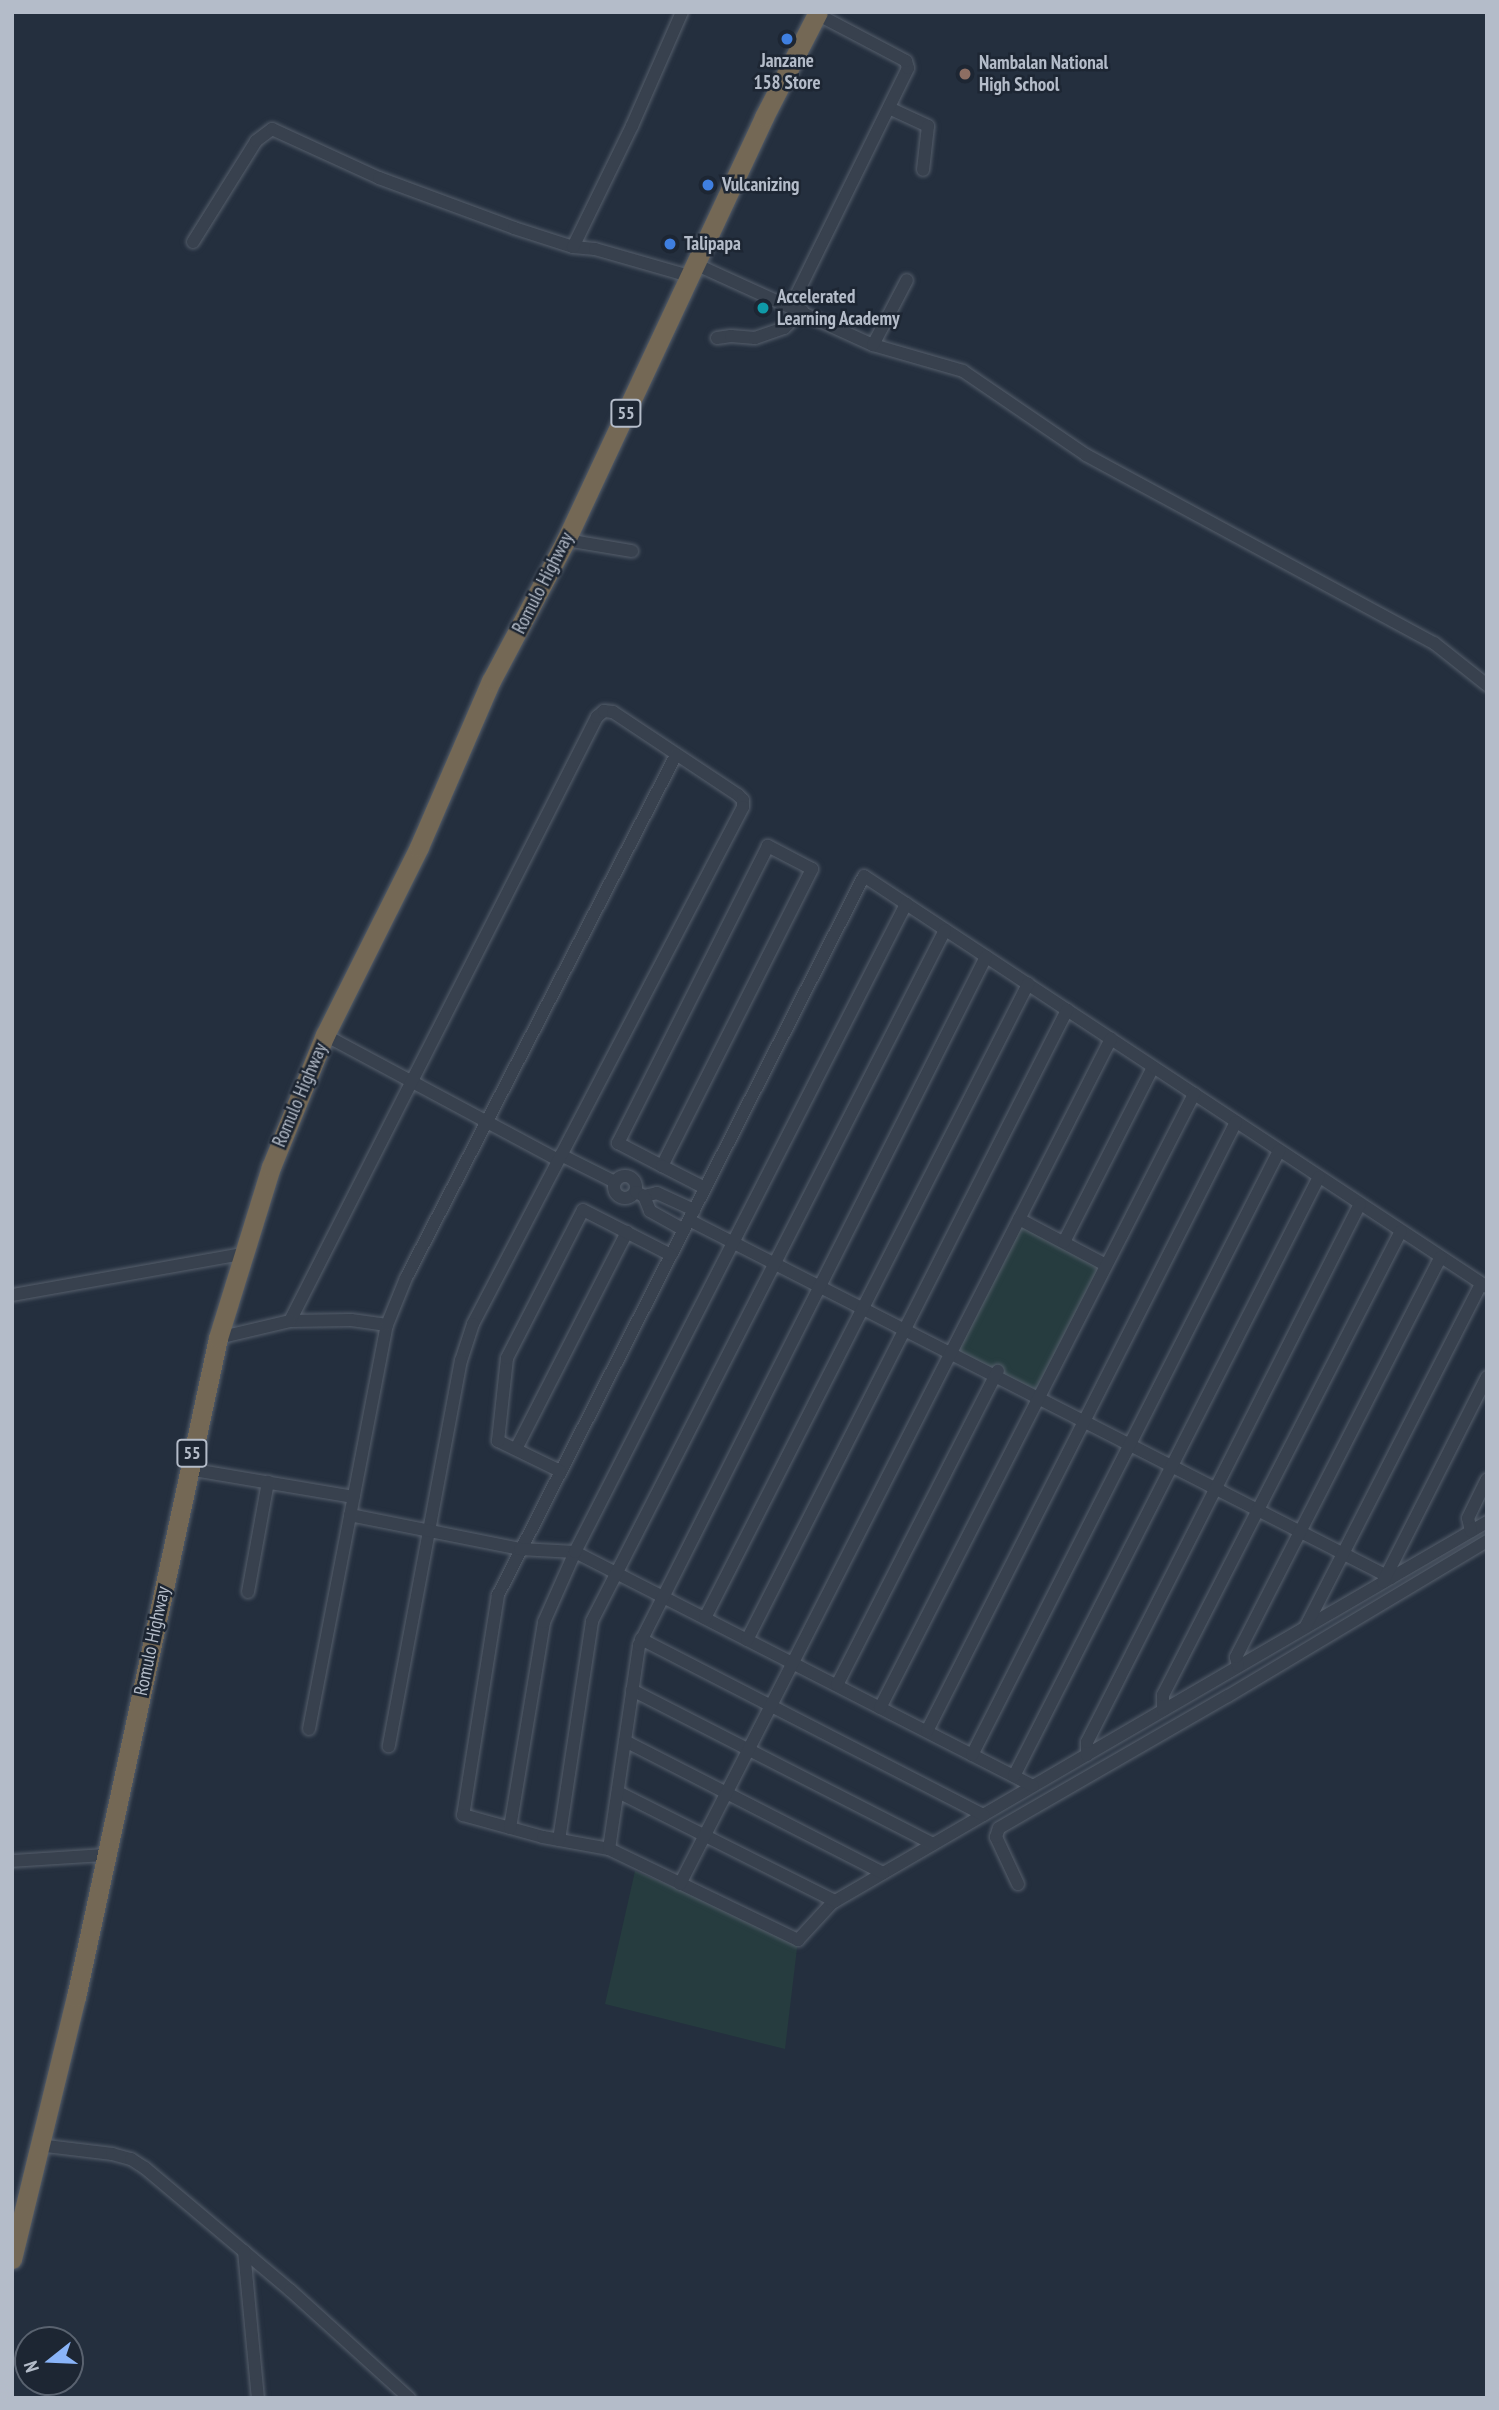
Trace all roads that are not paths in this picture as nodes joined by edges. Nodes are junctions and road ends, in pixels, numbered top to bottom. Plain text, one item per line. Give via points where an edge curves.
1 (682, 12) edge
2 (817, 13) edge
3 (889, 107) junction
4 (923, 170) dead end
5 (193, 242) dead end
6 (573, 247) junction
7 (692, 270) junction
8 (907, 280) dead end
9 (796, 309) junction
10 (718, 338) dead end
11 (873, 345) junction
12 (566, 540) junction
13 (632, 551) dead end
14 (1487, 685) edge
15 (676, 755) junction
16 (906, 904) junction
17 (945, 930) junction
18 (986, 957) junction
19 (1028, 984) junction
20 (1067, 1010) junction
21 (325, 1035) junction
22 (1111, 1039) junction
23 (1153, 1067) junction
24 (411, 1081) junction
25 (1194, 1094) junction
26 (486, 1121) junction
27 (1236, 1122) junction
28 (1279, 1151) junction
29 (560, 1158) junction
30 (662, 1166) junction
31 (1320, 1177) junction
32 (705, 1188) junction
33 (640, 1194) junction
34 (1360, 1204) junction
35 (1019, 1219) junction
36 (689, 1220) junction
37 (1401, 1231) junction
38 (627, 1233) junction
39 (733, 1242) junction
40 (1064, 1242) junction
41 (242, 1254) junction
42 (671, 1255) junction
43 (1441, 1257) junction
44 (775, 1264) junction
45 (1106, 1265) junction
46 (819, 1286) junction
47 (1484, 1286) edge
48 (12, 1295) edge
49 (863, 1308) junction
50 (290, 1321) junction
51 (387, 1325) junction
52 (904, 1330) junction
53 (218, 1338) junction
54 (950, 1353) junction
55 (997, 1373) junction
56 (1487, 1377) edge
57 (1038, 1398) junction
58 (1084, 1421) junction
59 (1130, 1445) junction
60 (516, 1449) junction
61 (1172, 1466) junction
62 (188, 1469) junction
63 (561, 1471) junction
64 (1487, 1479) edge
65 (268, 1482) junction
66 (1216, 1488) junction
67 (354, 1497) junction
68 (1258, 1510) junction
69 (350, 1515) junction
70 (1487, 1522) edge
71 (431, 1530) junction
72 (1300, 1531) junction
73 (1471, 1531) junction
74 (1487, 1541) edge
75 (520, 1549) junction
76 (575, 1552) junction
77 (1343, 1553) junction
78 (617, 1573) junction
79 (1387, 1578) junction
80 (248, 1592) dead end
81 (661, 1596) junction
82 (705, 1618) junction
83 (1305, 1628) junction
84 (641, 1639) junction
85 (747, 1640) junction
86 (793, 1663) junction
87 (1238, 1666) junction
88 (837, 1685) junction
89 (632, 1690) junction
90 (771, 1706) junction
91 (880, 1708) junction
92 (1163, 1710) junction
93 (309, 1729) dead end
94 (927, 1731) junction
95 (625, 1741) junction
96 (389, 1746) dead end
97 (748, 1750) junction
98 (972, 1755) junction
99 (1087, 1755) junction
100 (1014, 1776) junction
101 (1033, 1786) junction
102 (618, 1792) junction
103 (726, 1793) junction
104 (983, 1815) junction
105 (510, 1828) junction
106 (705, 1836) junction
107 (559, 1840) junction
108 (933, 1844) junction
109 (609, 1849) junction
110 (106, 1855) junction
111 (12, 1861) edge
112 (883, 1873) junction
113 (680, 1884) junction
114 (1018, 1884) dead end
115 (835, 1901) junction
116 (38, 2145) junction
117 (244, 2251) junction
118 (12, 2259) edge
119 (258, 2398) edge
120 (409, 2398) edge

1 - 6 street
2 - 3 street via 906,61 908,68
2 - 7 highway, Romulo Highway / 55
3 - 4 street via 928,126
3 - 9 street
5 - 6 street via 256,141 272,129 379,178
6 - 7 street
7 - 9 street
7 - 12 highway, Romulo Highway / 55
8 - 11 street
9 - 10 street via 791,324 755,338
9 - 11 street
11 - 14 street via 963,370 1086,455 1434,643
12 - 13 street
12 - 21 highway, Romulo Highway / 55 via 491,681 419,847
15 - 24 street via 613,712 601,712
15 - 26 street
15 - 29 street via 738,795 743,807
16 - 17 street
16 - 32 street via 864,876
16 - 39 street
17 - 18 street
17 - 44 street
18 - 19 street
18 - 46 street
19 - 20 street
19 - 49 street
20 - 22 street
20 - 52 street
21 - 24 street
21 - 41 highway, Romulo Highway / 55 via 271,1167
22 - 23 street
22 - 35 street
23 - 25 street
23 - 40 street
24 - 26 street
24 - 50 street
25 - 27 street
25 - 45 street
26 - 29 street
26 - 51 street
27 - 28 street
27 - 58 street
28 - 31 street
28 - 59 street
29 - 33 street via 615,1182 620,1197
29 - 71 street via 465,1345
30 - 30 street via 618,1143 768,846 812,869
30 - 32 street
31 - 34 street
31 - 61 street
32 - 36 street
33 - 36 street via 657,1193
33 - 36 street via 650,1211
34 - 37 street
34 - 66 street
35 - 40 street
35 - 54 street
36 - 39 street
36 - 42 street
37 - 43 street
37 - 68 street
38 - 42 street
38 - 60 street
38 - 60 street via 583,1210 507,1358 498,1440
39 - 44 street
39 - 76 street
40 - 45 street
41 - 48 street
41 - 53 highway, Romulo Highway / 55
42 - 63 street
43 - 47 street
43 - 72 street
44 - 46 street
44 - 78 street
45 - 57 street
46 - 49 street
46 - 81 street
47 - 77 street
49 - 52 street
49 - 82 street
50 - 51 street via 351,1320
50 - 53 street
51 - 67 street
52 - 54 street
52 - 85 street
53 - 62 highway, Romulo Highway / 55
54 - 55 street
54 - 86 street
55 - 57 street
55 - 88 street
56 - 79 street
57 - 58 street
57 - 91 street
58 - 59 street
58 - 94 street
59 - 61 street
59 - 98 street
60 - 63 street
61 - 66 street
61 - 100 street
62 - 65 street
62 - 110 highway, Romulo Highway / 55
63 - 75 street
64 - 73 street via 1468,1518
65 - 67 street
65 - 80 street
66 - 68 street
66 - 99 street via 1087,1742
67 - 69 street
68 - 72 street
68 - 92 street via 1163,1695
69 - 71 street
69 - 93 street
70 - 73 street
71 - 75 street
71 - 96 street
72 - 77 street
72 - 87 street via 1236,1657
73 - 79 street
74 - 114 street via 999,1828 996,1838
75 - 76 street
75 - 105 street via 495,1605 463,1815
76 - 78 street
76 - 105 street via 544,1622
77 - 79 street
77 - 83 street
78 - 81 street
78 - 107 street via 592,1621
79 - 83 street
81 - 82 street
81 - 84 street
82 - 85 street
83 - 87 street
84 - 89 street
84 - 90 street
85 - 86 street
86 - 88 street
86 - 90 street
87 - 92 street
88 - 91 street
89 - 95 street
89 - 97 street
90 - 97 street
90 - 104 street
91 - 94 street
92 - 99 street
94 - 98 street
95 - 102 street
95 - 103 street
97 - 103 street
97 - 108 street
98 - 100 street
99 - 101 street
100 - 101 street
101 - 104 street
102 - 106 street
102 - 109 street
103 - 106 street
103 - 112 street
104 - 108 street
105 - 107 street
106 - 113 street
106 - 115 street
107 - 109 street
108 - 112 street
109 - 113 street
110 - 111 street
110 - 116 highway, Romulo Highway / 55 via 68,2033
112 - 115 street
113 - 115 street via 798,1940
116 - 117 street via 131,2159
116 - 118 highway, Romulo Highway / 55
117 - 119 street
117 - 120 street

